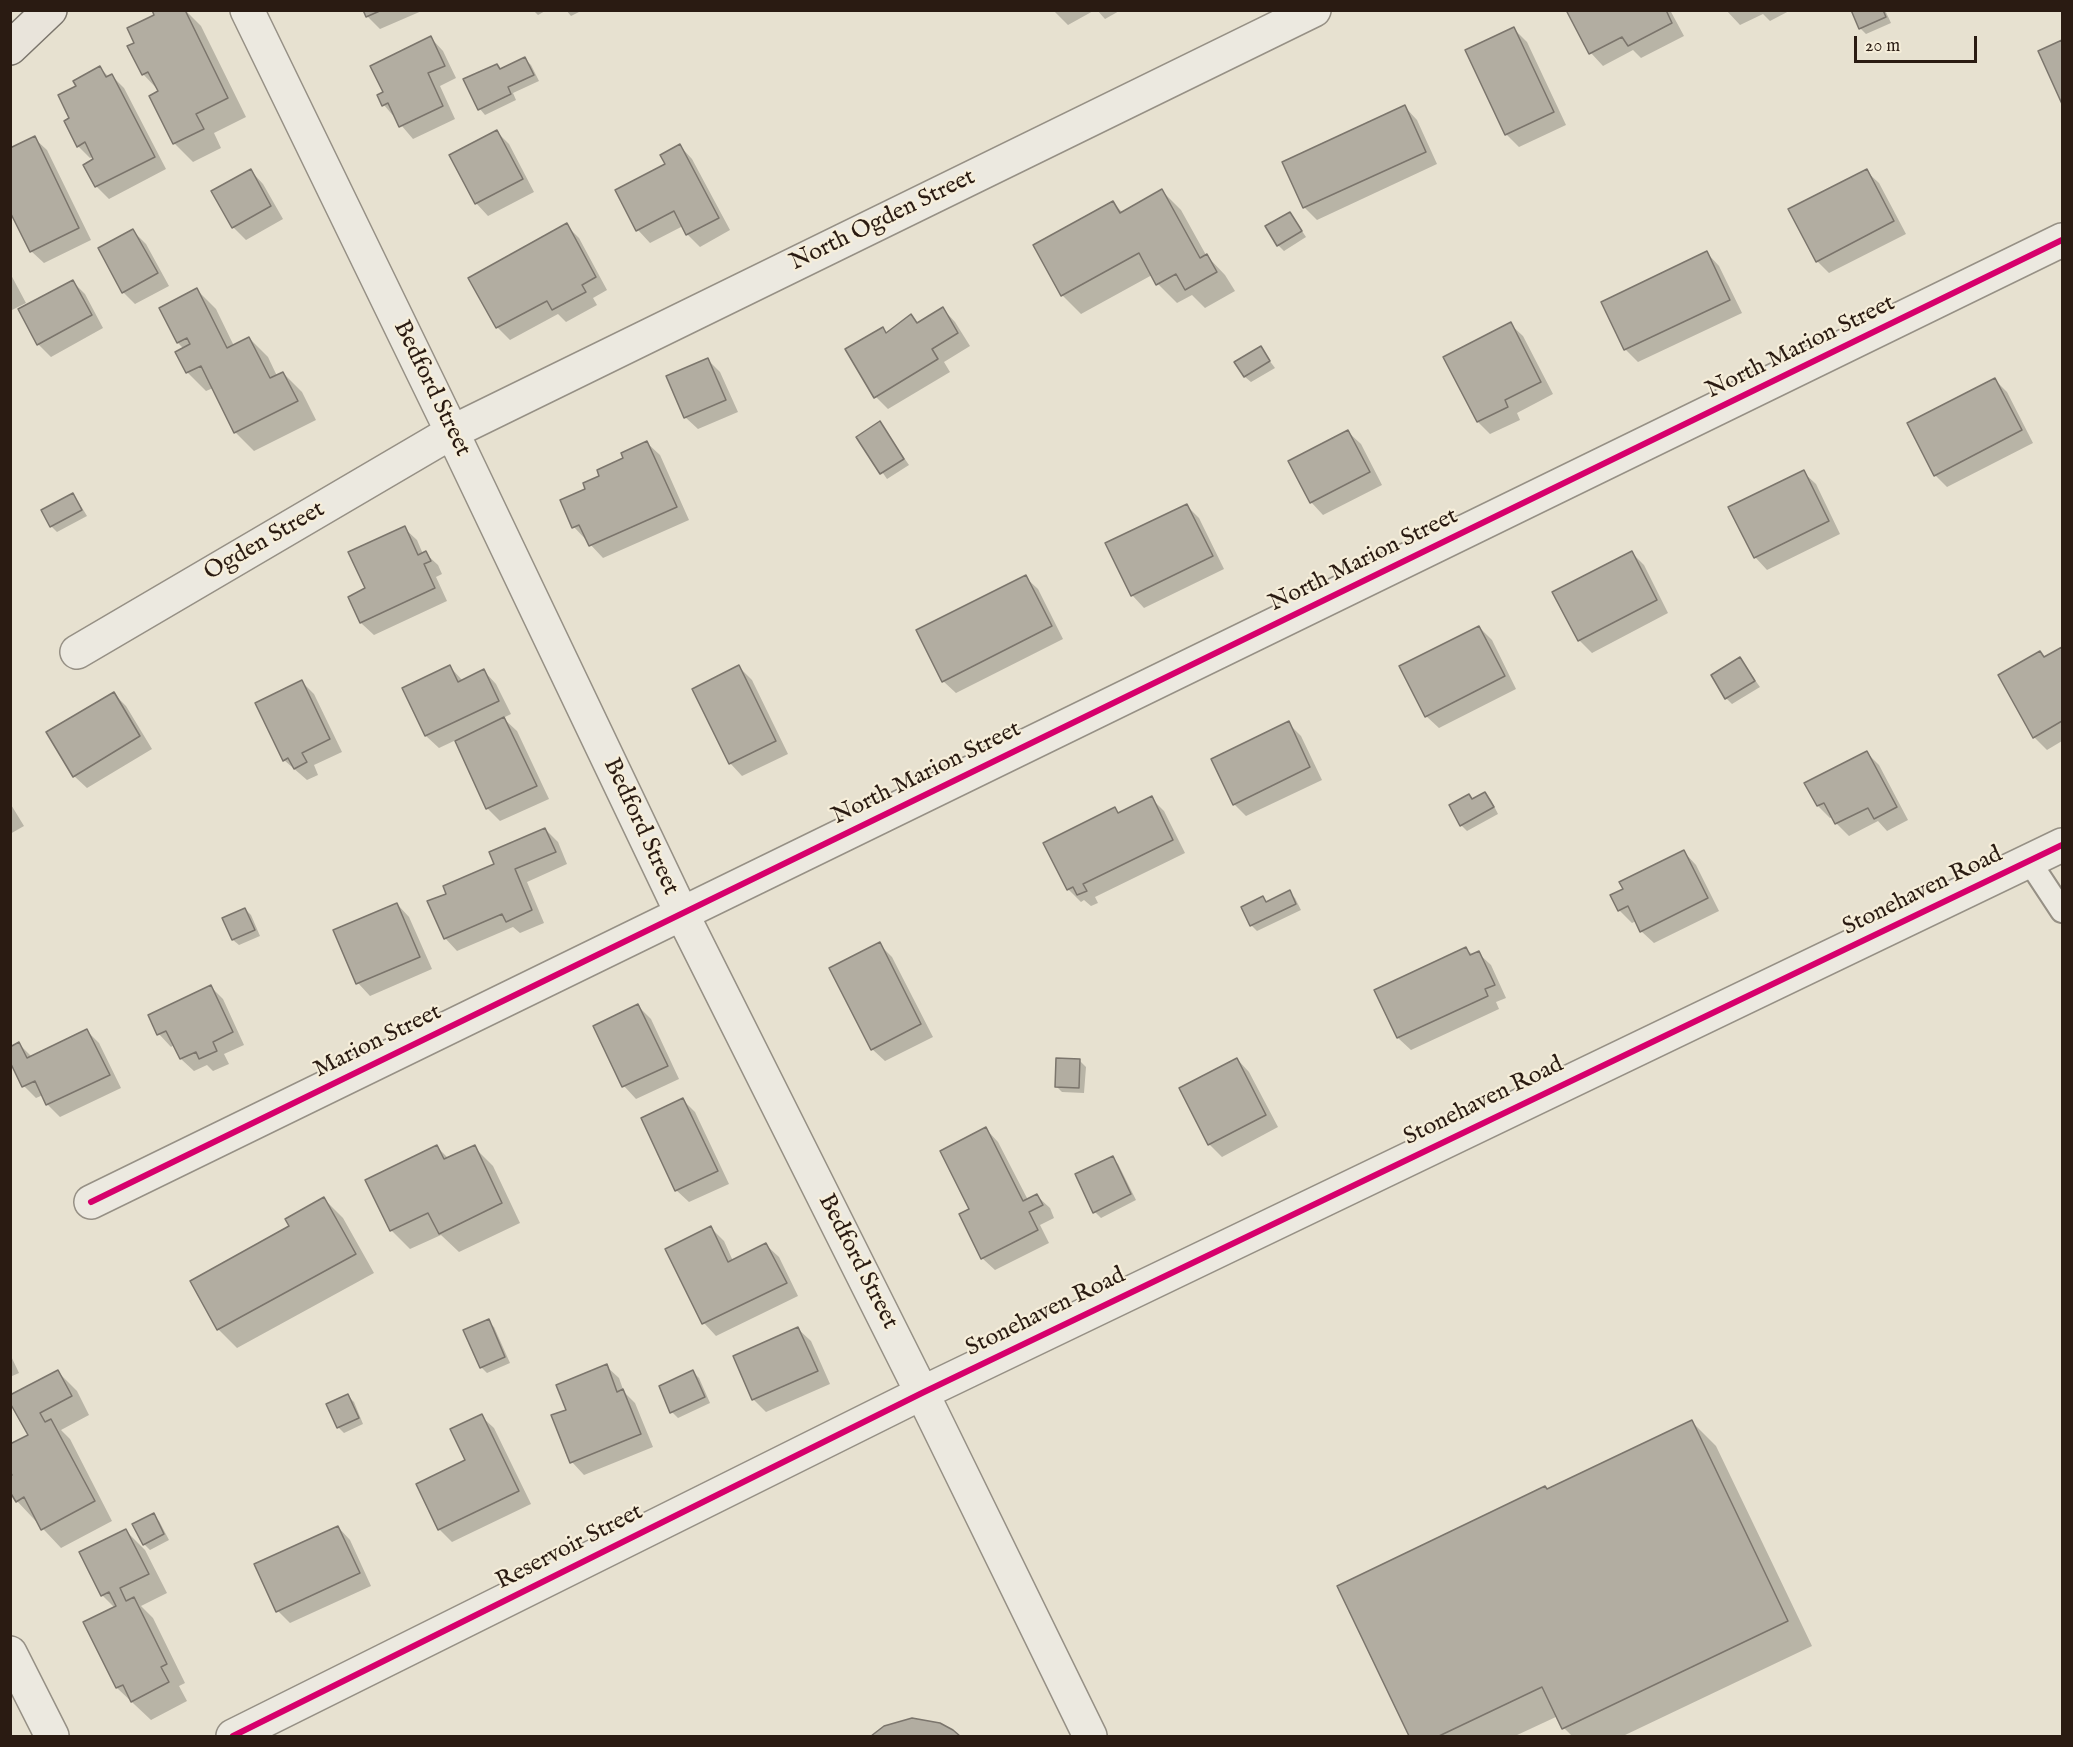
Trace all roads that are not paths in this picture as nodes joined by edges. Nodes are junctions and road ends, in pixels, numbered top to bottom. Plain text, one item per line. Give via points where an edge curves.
1 (50, 10) edge
2 (247, 10) edge
3 (1314, 10) edge
4 (10, 48) edge
5 (2062, 240) edge
6 (452, 432) junction
7 (77, 652) dead end
8 (2062, 845) edge
9 (2029, 861) junction
10 (2062, 911) edge
11 (682, 914) junction
12 (91, 1202) dead end
13 (922, 1393) junction
14 (10, 1653) edge
15 (52, 1737) edge
16 (233, 1737) edge
17 (1090, 1737) edge

1 - 4 main road
2 - 6 street, Bedford Street
3 - 6 street, North Ogden Street
5 - 11 street, North Marion Street
6 - 7 street, Ogden Street
6 - 11 street, Bedford Street
8 - 9 street, Stonehaven Road
9 - 10 lane
9 - 13 street, Stonehaven Road
11 - 12 street, Marion Street
11 - 13 street, Bedford Street
13 - 16 street, Reservoir Street
13 - 17 street, Bedford Street
14 - 15 street

